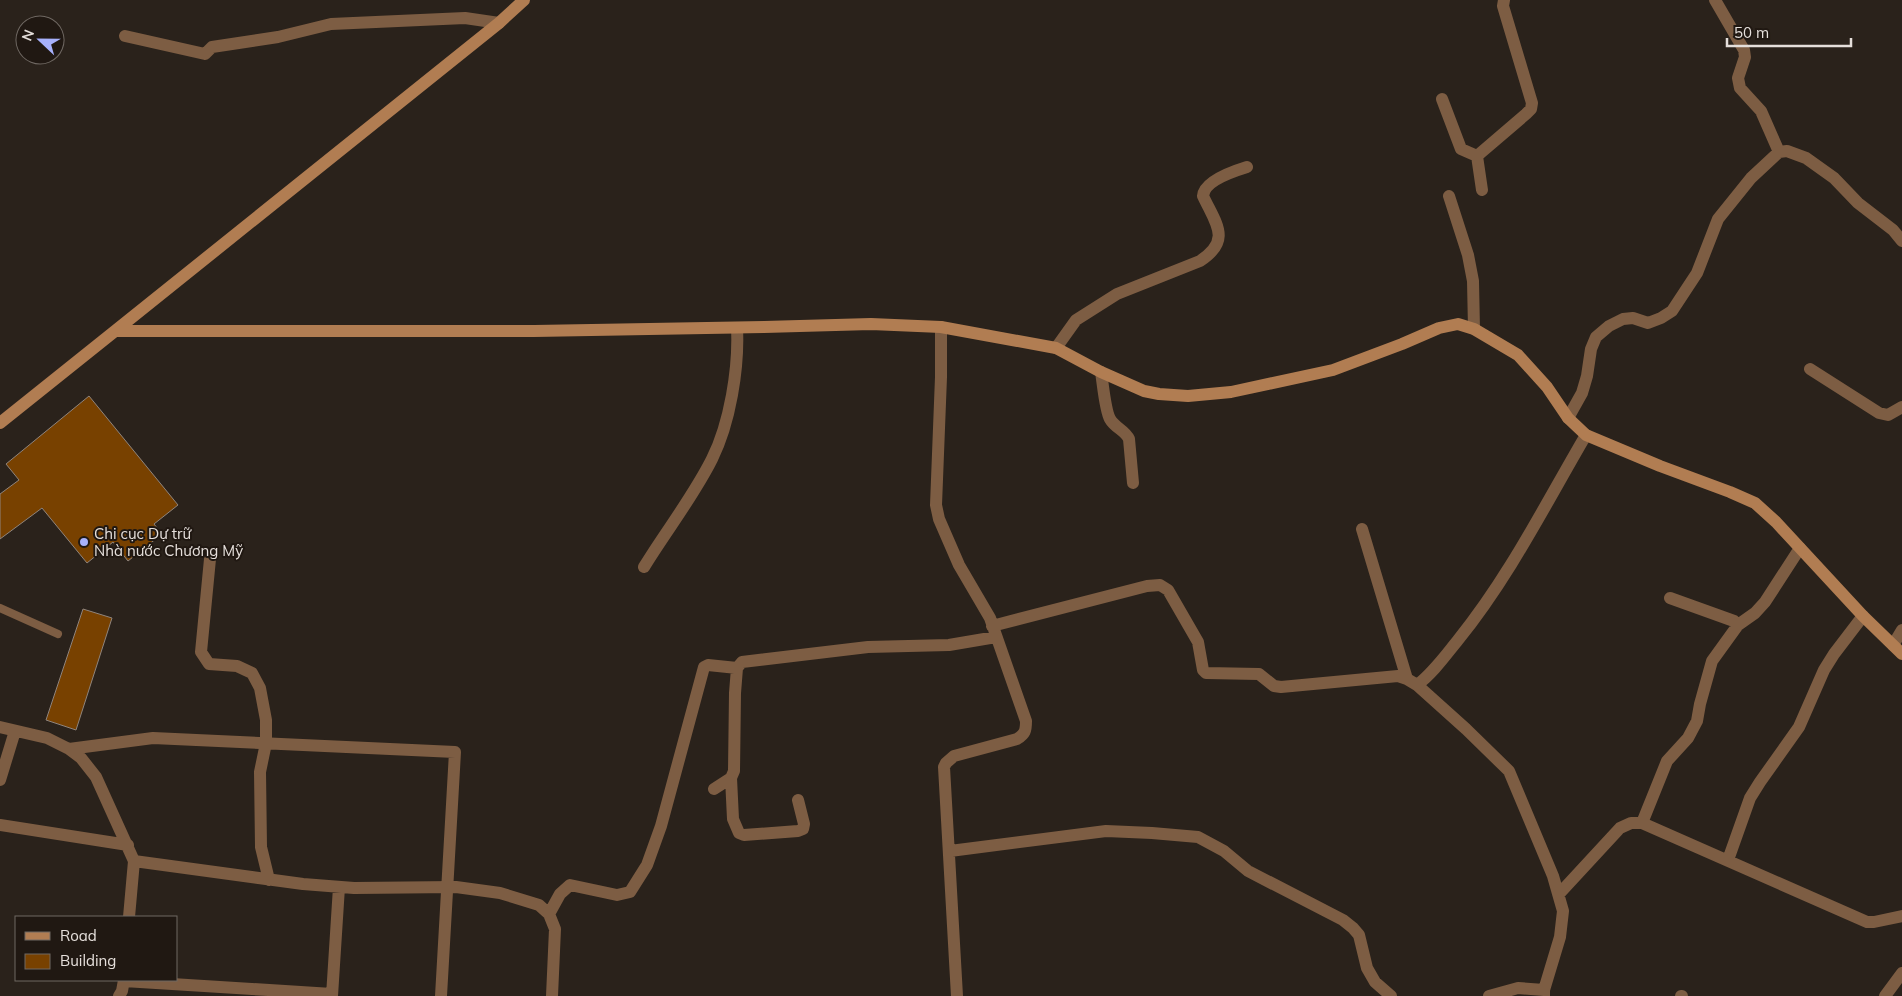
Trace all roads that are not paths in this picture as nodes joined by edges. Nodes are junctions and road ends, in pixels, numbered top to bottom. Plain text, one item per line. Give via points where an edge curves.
1 (524, 0) edge
2 (1504, 0) edge
3 (1715, 0) edge
4 (499, 23) junction
5 (125, 36) dead end
6 (1442, 99) dead end
7 (1779, 152) junction
8 (1477, 156) junction
9 (1247, 167) dead end
10 (1482, 190) dead end
11 (1449, 196) dead end
12 (1902, 241) edge
13 (941, 327) junction
14 (736, 328) junction
15 (1474, 329) junction
16 (115, 331) junction
17 (1056, 348) junction
18 (1810, 369) dead end
19 (1100, 372) junction
20 (1902, 407) edge
21 (1568, 418) junction
22 (0, 423) edge
23 (1586, 435) junction
24 (1133, 483) dead end
25 (1362, 528) dead end
26 (1800, 548) junction
27 (210, 559) dead end
28 (644, 567) dead end
29 (1670, 598) dead end
30 (0, 608) edge
31 (1863, 616) junction
32 (1738, 626) junction
33 (1902, 630) edge
34 (994, 632) junction
35 (58, 634) dead end
36 (1897, 650) edge
37 (737, 668) junction
38 (1412, 682) junction
39 (0, 727) edge
40 (15, 731) junction
41 (266, 744) junction
42 (69, 749) junction
43 (731, 778) junction
44 (0, 780) edge
45 (714, 789) dead end
46 (798, 800) dead end
47 (1642, 823) junction
48 (0, 825) edge
49 (128, 845) junction
50 (950, 851) junction
51 (1728, 860) junction
52 (134, 862) junction
53 (269, 880) junction
54 (339, 887) junction
55 (448, 887) junction
56 (1558, 894) junction
57 (549, 914) junction
58 (129, 916) edge
59 (1902, 916) edge
60 (1902, 973) edge
61 (124, 981) edge
62 (138, 981) edge
63 (1544, 993) edge
64 (332, 995) edge
65 (119, 996) edge
66 (442, 996) edge
67 (552, 996) edge
68 (957, 996) edge
69 (1391, 996) edge
70 (1489, 996) edge
71 (1885, 996) edge

1 - 4 main road
2 - 8 street via 1531,109
3 - 7 street via 1744,50 1738,78 1740,88 1761,112
4 - 5 street via 465,18 331,24 278,37 212,47 204,54
4 - 16 main road
6 - 8 street via 1461,149
7 - 12 street via 1787,151 1806,158 1834,178
7 - 21 street via 1718,219 1697,273 1672,311 1648,322 1623,319 1596,338 1582,393
8 - 10 street
9 - 17 street via 1228,173 1204,192 1219,236 1211,254 1116,294 1076,320
11 - 15 street via 1473,281
13 - 14 main road via 872,324
13 - 17 main road
13 - 34 street via 936,505 959,565 990,618
14 - 16 main road
14 - 28 street via 732,391 712,458
15 - 19 main road via 1458,324 1439,328 1333,370 1231,392 1188,396 1159,394
15 - 21 main road via 1518,355 1547,387
16 - 22 main road
17 - 19 main road
18 - 20 street via 1879,413 1888,415
19 - 24 street via 1110,419 1126,432 1129,439
21 - 23 main road
23 - 26 main road via 1755,503
23 - 38 street via 1499,584 1445,657 1426,678
25 - 38 street
26 - 31 main road
26 - 32 street via 1765,602
27 - 41 street via 202,652 209,664 237,666 252,673 260,688 266,720
29 - 32 street
30 - 35 lane
31 - 36 main road
31 - 51 street via 1824,670 1799,727 1750,798
32 - 47 street via 1712,661 1697,721 1688,738 1667,761
33 - 36 street
34 - 37 street via 949,645 868,647 748,661
34 - 38 street via 1147,586 1160,585 1168,590 1198,642 1202,670 1206,673 1259,674 1274,686 1281,687 1398,676
34 - 50 street via 1026,729 1024,735 1017,739 954,756 946,763 944,780
37 - 43 street via 734,771
37 - 57 street via 704,667 662,826 647,865 630,892 617,895 570,885 560,894
38 - 56 street via 1509,771
39 - 40 street
40 - 42 street via 47,738
40 - 44 street
41 - 42 street via 153,738
41 - 53 street via 260,772 259,806 261,847
41 - 55 street via 455,752
42 - 49 street via 96,777
43 - 45 street
43 - 46 street via 733,819 739,833 744,836 803,828
47 - 51 street
47 - 56 street via 1620,828
48 - 49 street
49 - 52 street
50 - 68 street
50 - 69 street via 1106,832 1198,837 1224,851 1248,871 1353,928 1359,935 1367,968 1375,982
51 - 59 street via 1868,922
52 - 53 street
52 - 58 street
53 - 54 street
54 - 55 street
54 - 64 street
55 - 57 street via 500,893 539,905
55 - 66 street
56 - 63 street via 1563,911 1560,937
57 - 67 street via 555,929
60 - 71 street
61 - 65 street
62 - 64 street
63 - 70 street via 1518,988

